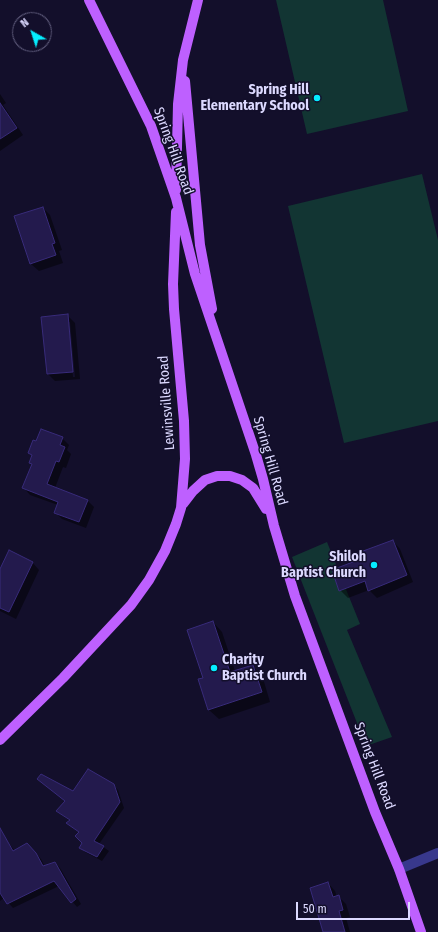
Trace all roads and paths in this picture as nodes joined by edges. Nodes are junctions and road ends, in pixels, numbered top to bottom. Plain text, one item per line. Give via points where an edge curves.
1 (89, 0) edge
2 (198, 0) edge
3 (183, 60) junction
4 (176, 198) junction
5 (219, 344) junction
6 (181, 508) junction
7 (274, 526) junction
8 (0, 740) edge
9 (438, 853) edge
10 (399, 869) junction
11 (421, 932) edge

1 - 4 main road, Spring Hill Road via 151,126
2 - 3 main road, Lewinsville Road
3 - 4 main road, Lewinsville Road via 176,120
3 - 5 main road via 200,245
4 - 5 main road, Spring Hill Road via 195,274
4 - 6 main road, Lewinsville Road via 174,290 185,460
5 - 7 main road, Spring Hill Road via 256,454
6 - 7 main road via 205,480 217,476 230,476 242,480 253,488 262,500
6 - 8 main road, Lewinsville Road via 165,551 131,605 63,678
7 - 10 main road, Spring Hill Road via 295,596
9 - 10 street
10 - 11 main road, Spring Hill Road

